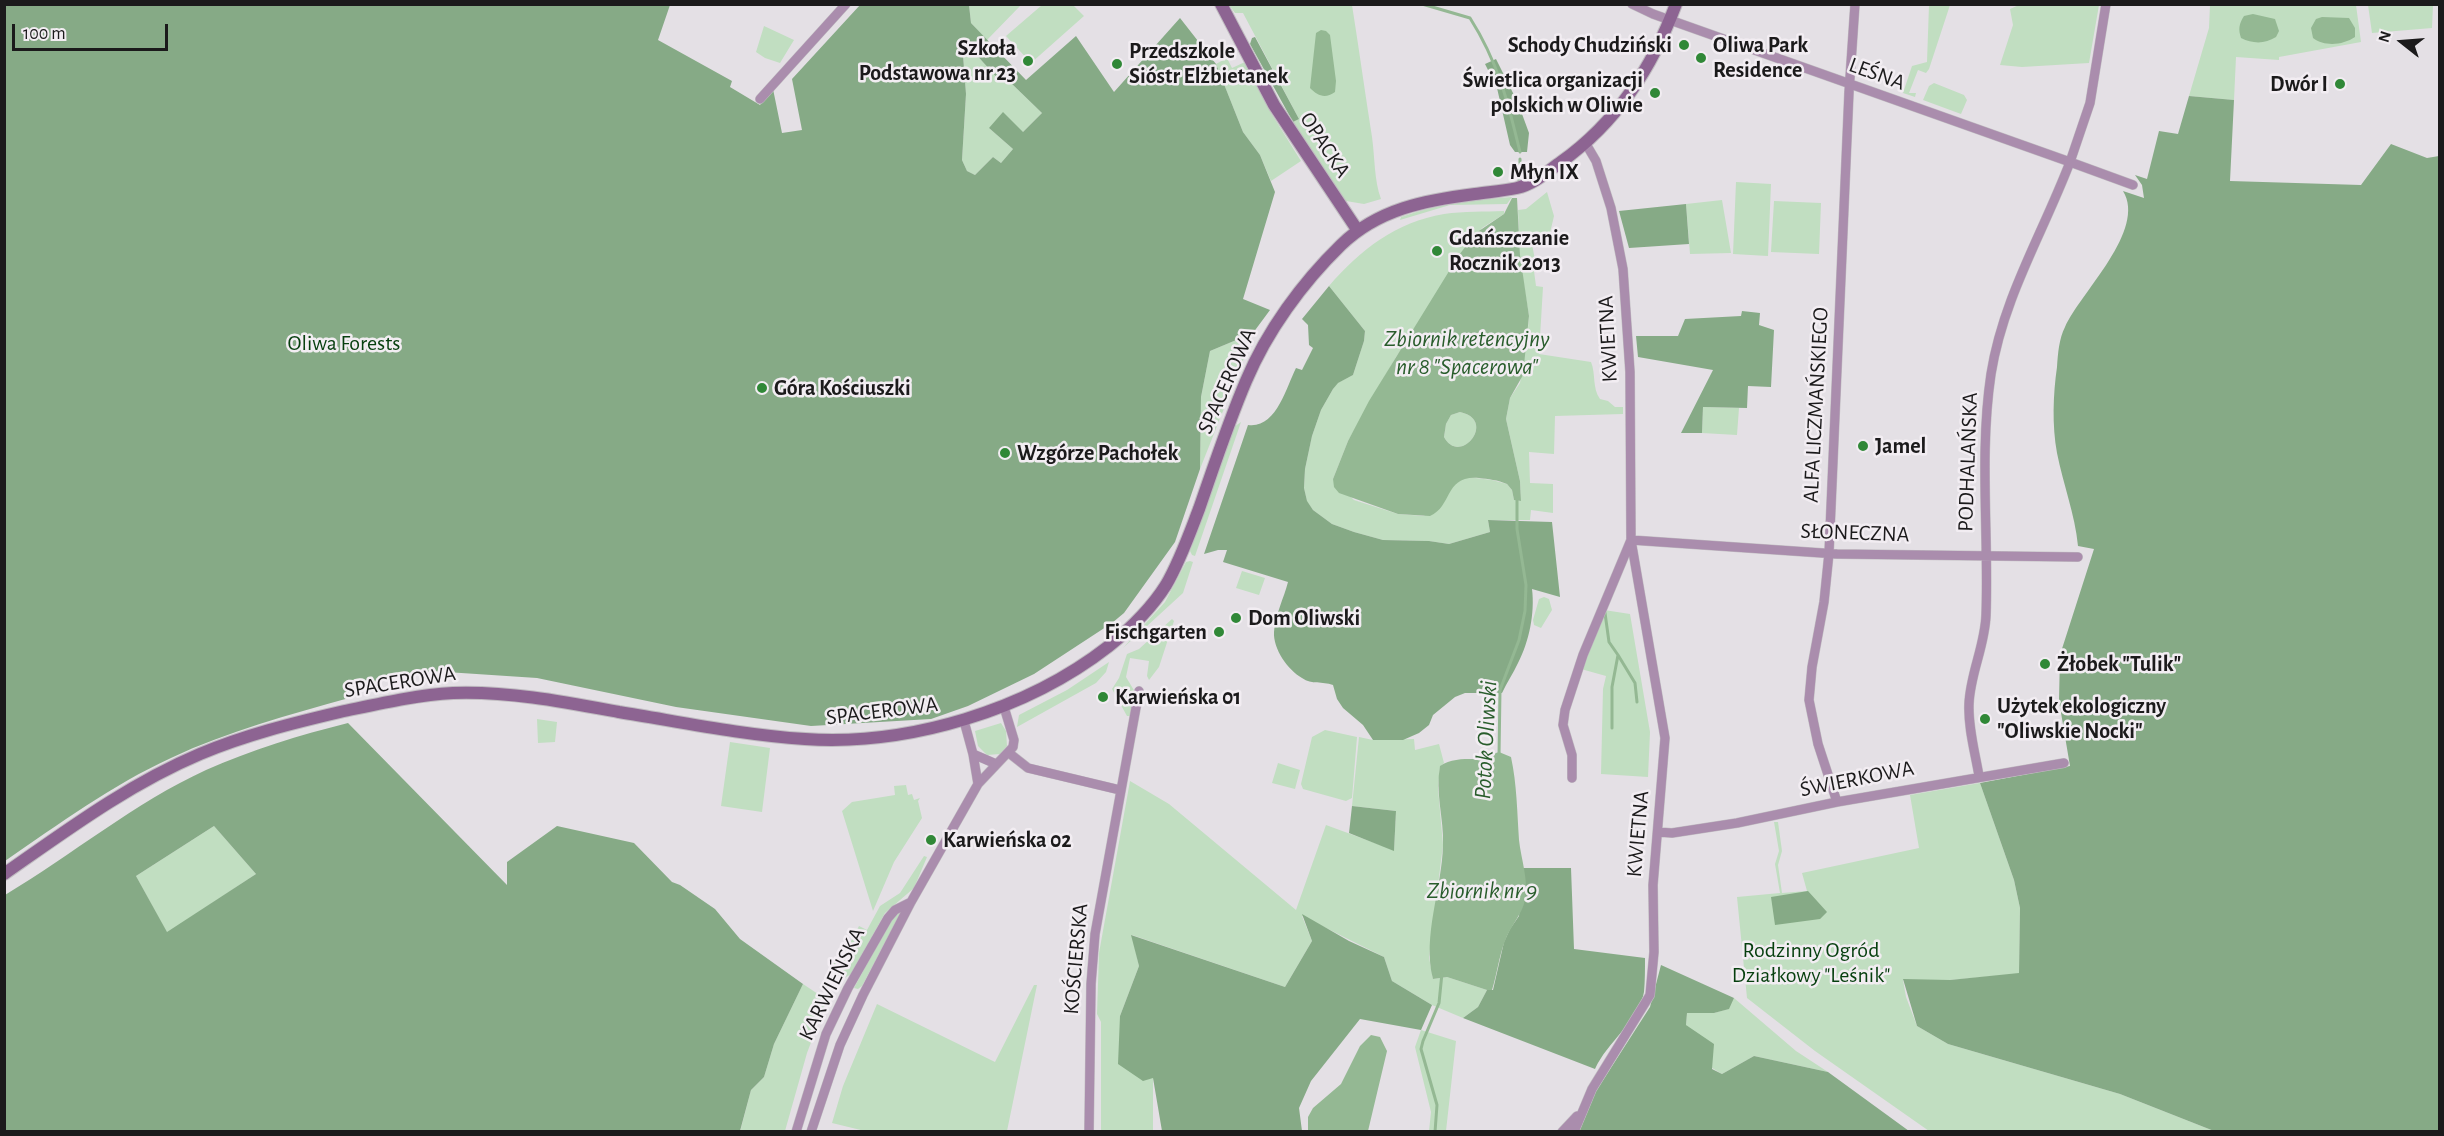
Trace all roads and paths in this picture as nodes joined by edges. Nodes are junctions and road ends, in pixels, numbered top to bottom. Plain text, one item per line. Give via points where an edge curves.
1 (846, 4) edge
2 (1221, 4) edge
3 (1632, 4) edge
4 (1676, 4) edge
5 (1855, 4) edge
6 (2106, 4) edge
7 (1670, 20) junction
8 (1850, 85) junction
9 (760, 99) dead end
10 (1586, 144) junction
11 (2070, 162) junction
12 (2133, 185) dead end
13 (1345, 212) junction
14 (1358, 231) junction
15 (1343, 243) junction
16 (1630, 540) junction
17 (1829, 553) junction
18 (1985, 556) junction
19 (2078, 557) dead end
20 (1139, 691) dead end
21 (1004, 707) junction
22 (964, 721) junction
23 (1009, 753) junction
24 (973, 754) junction
25 (2064, 763) dead end
26 (996, 764) junction
27 (1979, 776) junction
28 (1572, 778) dead end
29 (978, 784) junction
30 (1120, 790) junction
31 (1837, 802) junction
32 (1658, 832) junction
33 (4, 874) edge
34 (911, 902) junction
35 (1579, 1115) junction
36 (796, 1131) edge
37 (811, 1131) edge
38 (1089, 1131) edge
39 (1562, 1131) edge
40 (1574, 1131) edge

1 - 9 street
2 - 13 main road, OPACKA via 1274,105
3 - 7 street, LEŚNA
4 - 7 main road, SPACEROWA
5 - 8 street, ALFA LICZMAŃSKIEGO
6 - 11 street via 2090,103
7 - 8 street, LEŚNA
7 - 10 main road, SPACEROWA via 1636,88
8 - 11 street, LEŚNA
8 - 17 street, ALFA LICZMAŃSKIEGO
10 - 14 main road, SPACEROWA via 1538,179 1513,189 1406,207
10 - 16 street, KWIETNA via 1596,161 1611,208 1623,268 1630,372
11 - 12 street, LEŚNA
11 - 18 street, PODHALAŃSKA via 2014,293 1995,356 1986,436
13 - 14 main road, OPACKA
13 - 15 main road, OPACKA
14 - 15 main road, SPACEROWA
15 - 21 main road, SPACEROWA via 1310,278 1263,344 1182,555 1158,597 1103,651
16 - 17 street, SŁONECZNA
16 - 28 street, KWIETNA via 1564,710
16 - 32 street, KWIETNA via 1665,729
17 - 18 street, SŁONECZNA
17 - 31 street, ALFA LICZMAŃSKIEGO via 1809,700
18 - 19 street, SŁONECZNA
18 - 27 street, PODHALAŃSKA via 1985,629 1969,703
20 - 30 street, KOŚCIERSKA
21 - 22 main road, SPACEROWA
21 - 23 street via 1014,740
22 - 24 street
22 - 33 main road, SPACEROWA via 871,737 808,740 515,695 459,693 402,698 292,724 201,754 141,783
23 - 26 street, KARWIEŃSKA
23 - 30 street via 1028,768
24 - 26 street
24 - 29 street
25 - 27 street, ŚWIERKOWA
26 - 29 street, KARWIEŃSKA
27 - 31 street, ŚWIERKOWA
29 - 34 street, KARWIEŃSKA
30 - 38 street, KOŚCIERSKA via 1092,957
31 - 32 street, ŚWIERKOWA via 1737,823
32 - 35 street, KWIETNA via 1650,995 1604,1066
34 - 36 street, KARWIEŃSKA via 894,910 888,918 848,988 826,1034
34 - 37 street, KARWIEŃSKA via 840,1044
35 - 39 street, KWIETNA
35 - 40 street, KWIETNA

